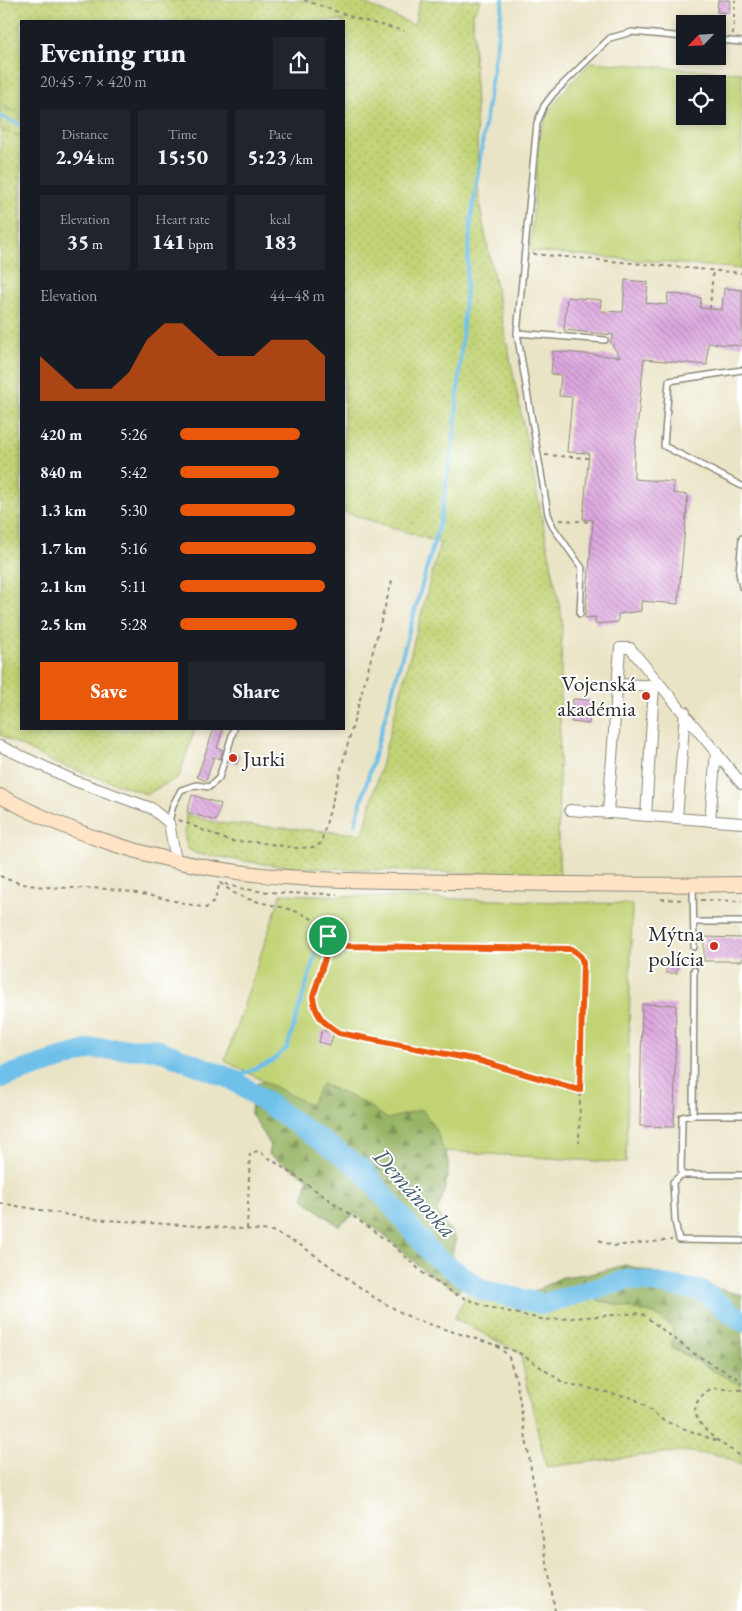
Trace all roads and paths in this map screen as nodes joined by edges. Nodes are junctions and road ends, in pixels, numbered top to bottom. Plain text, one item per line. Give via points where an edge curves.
1 (304, 0) edge
2 (735, 0) edge
3 (404, 31) dead end
4 (676, 35) edge
5 (726, 41) edge
6 (732, 41) junction
7 (742, 42) edge
8 (523, 254) junction
9 (713, 270) junction
10 (742, 273) edge
11 (710, 309) dead end
12 (517, 333) junction
13 (605, 340) dead end
14 (742, 370) edge
15 (538, 455) junction
16 (588, 458) dead end
17 (742, 486) edge
18 (550, 519) junction
19 (593, 522) dead end
20 (742, 538) edge
21 (393, 577) dead end
22 (742, 587) edge
23 (580, 614) dead end
24 (618, 684) junction
25 (658, 686) junction
26 (684, 712) junction
27 (234, 730) edge
28 (0, 746) edge
29 (716, 751) junction
30 (742, 784) edge
31 (0, 796) edge
32 (570, 810) dead end
33 (608, 813) junction
34 (646, 816) junction
35 (677, 818) junction
36 (169, 820) junction
37 (710, 821) junction
38 (742, 823) edge
39 (176, 861) junction
40 (0, 876) edge
41 (222, 877) junction
42 (742, 884) edge
43 (692, 885) junction
44 (694, 922) junction
45 (742, 922) edge
46 (328, 936) junction
47 (694, 948) dead end
48 (694, 970) dead end
49 (580, 1090) junction
50 (693, 1115) junction
51 (742, 1115) edge
52 (579, 1143) dead end
53 (681, 1175) junction
54 (742, 1175) edge
55 (0, 1203) edge
56 (247, 1229) junction
57 (599, 1240) dead end
58 (679, 1240) junction
59 (742, 1241) edge
60 (495, 1345) junction
61 (742, 1383) edge
62 (742, 1390) edge
63 (717, 1441) junction
64 (742, 1457) edge
65 (555, 1611) edge

1 - 3 path
2 - 6 path
4 - 8 lane via 632,32 610,38 544,106 533,142
5 - 6 lane
6 - 7 lane
8 - 9 path
8 - 12 lane
9 - 10 path
9 - 11 path
12 - 13 lane
12 - 15 lane
14 - 17 lane via 669,381 664,446
15 - 16 path
15 - 18 lane
18 - 19 path
18 - 23 lane via 582,568
20 - 22 lane via 739,573
21 - 36 path via 321,843 316,847 296,848 230,841
24 - 25 street
24 - 25 street via 620,648 630,648
24 - 33 street
25 - 26 street
25 - 34 street
26 - 29 street
26 - 35 street
27 - 36 lane via 219,778 209,786 189,786 181,790
28 - 36 street via 75,781 145,805
29 - 30 street
29 - 37 street
31 - 39 main road via 72,828
32 - 33 street
33 - 34 street
34 - 35 street
35 - 37 street
36 - 39 street
37 - 38 street
39 - 41 main road
40 - 41 path via 24,884 107,889 206,908 215,900
41 - 43 main road
41 - 46 path via 236,894 306,915
42 - 43 main road
43 - 44 lane
44 - 45 lane
44 - 47 lane
46 - 49 path via 330,942 313,997 322,1021 339,1033 477,1060
46 - 49 path via 346,946 576,951 583,963
48 - 50 lane
49 - 52 path
50 - 51 lane
50 - 53 lane via 682,1117
53 - 54 lane
53 - 58 lane via 673,1182
55 - 56 path via 92,1219
56 - 60 path via 272,1231 302,1246 375,1298 413,1319
56 - 61 path via 250,1153 259,1151 337,1204 394,1246 425,1275 455,1294 484,1306 545,1320 641,1313 692,1353
57 - 58 path via 613,1246
58 - 59 lane
60 - 63 path via 518,1352 564,1383 634,1398 664,1420
60 - 65 path via 508,1355 516,1379
62 - 63 path via 712,1388 696,1405 699,1423
63 - 64 path

